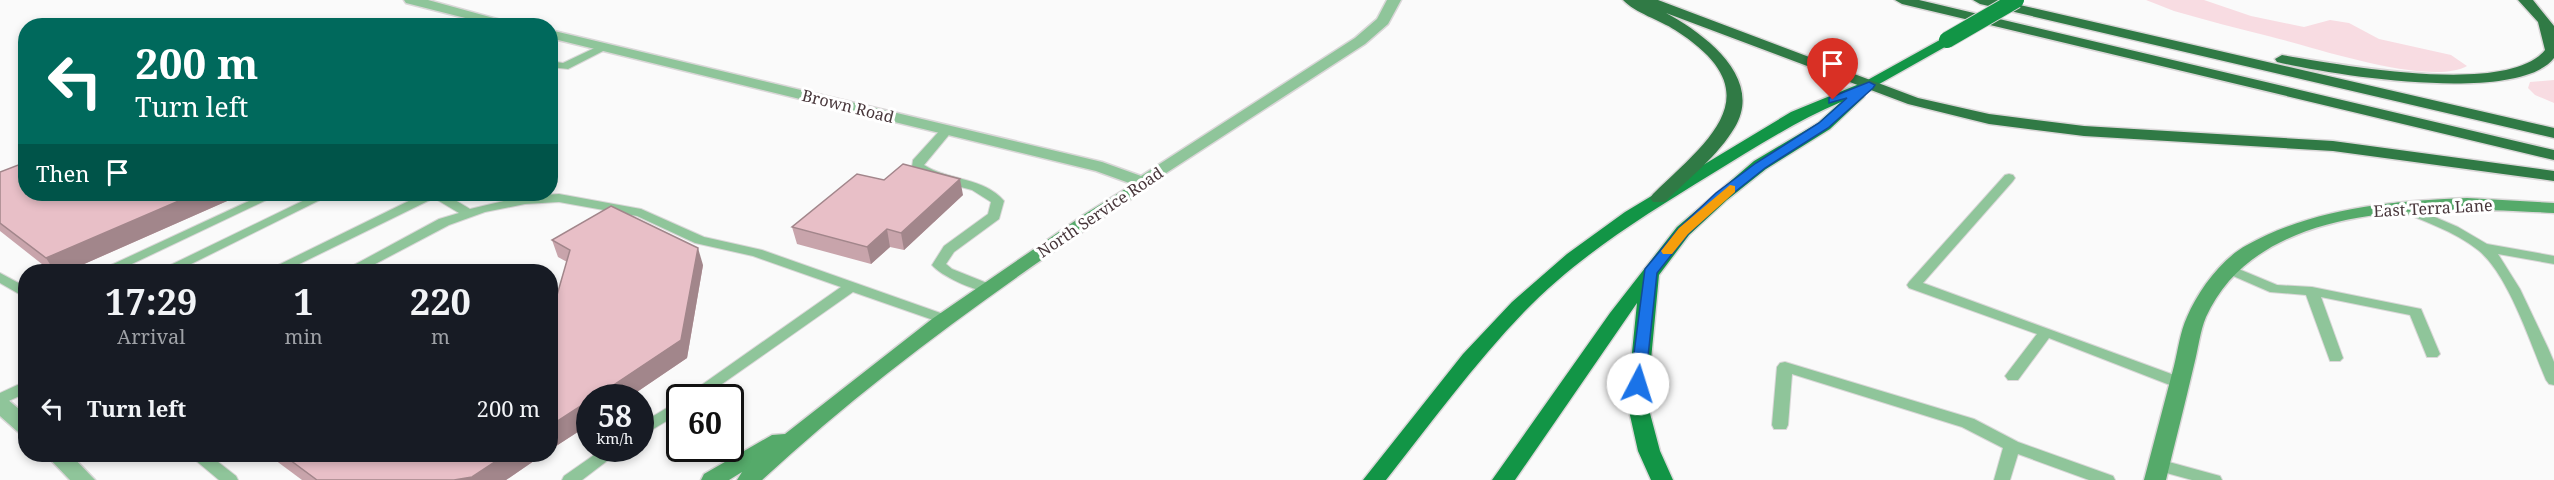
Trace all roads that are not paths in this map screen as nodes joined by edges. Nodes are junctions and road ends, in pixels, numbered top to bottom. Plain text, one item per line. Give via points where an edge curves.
1 (411, 0) edge
2 (1394, 0) edge
3 (1630, 0) edge
4 (1645, 0) edge
5 (1902, 0) edge
6 (1980, 0) edge
7 (2016, 0) edge
8 (2525, 0) edge
9 (482, 18) edge
10 (2068, 21) junction
11 (558, 36) edge
12 (603, 47) junction
13 (558, 66) edge
14 (1869, 85) junction
15 (947, 130) junction
16 (2554, 133) edge
17 (2554, 155) edge
18 (2554, 176) edge
19 (2008, 178) dead end
20 (1143, 183) junction
21 (558, 198) edge
22 (1659, 198) junction
23 (258, 201) edge
24 (311, 201) edge
25 (418, 201) edge
26 (449, 201) edge
27 (521, 201) edge
28 (2400, 206) junction
29 (2554, 208) edge
30 (470, 213) junction
31 (2482, 247) junction
32 (2554, 260) edge
33 (120, 264) edge
34 (180, 264) edge
35 (288, 264) edge
36 (363, 264) edge
37 (2229, 269) junction
38 (1650, 272) junction
39 (0, 277) edge
40 (852, 287) junction
41 (987, 288) junction
42 (18, 289) edge
43 (2312, 291) junction
44 (944, 319) junction
45 (2046, 332) junction
46 (2432, 354) dead end
47 (2335, 358) dead end
48 (2013, 376) dead end
49 (2554, 380) edge
50 (2180, 383) junction
51 (710, 384) edge
52 (18, 391) edge
53 (0, 402) edge
54 (18, 419) edge
55 (1780, 425) dead end
56 (805, 426) junction
57 (2012, 446) junction
58 (65, 462) edge
59 (206, 462) edge
60 (596, 462) edge
61 (2157, 472) edge
62 (84, 480) edge
63 (230, 480) edge
64 (570, 480) edge
65 (712, 480) edge
66 (748, 480) edge
67 (1374, 480) edge
68 (1503, 480) edge
69 (1662, 480) edge
70 (2002, 480) edge
71 (2107, 480) edge
72 (2214, 480) edge

1 - 9 street
2 - 20 street, North Service Road via 1383,21 1360,41
3 - 22 highway via 1685,29 1704,44 1717,56 1732,86 1732,115 1725,130
4 - 14 highway
5 - 17 highway
6 - 10 highway
7 - 14 main road, bridge
8 - 10 highway via 2551,32 2552,51 2541,64 2517,74 2472,79 2428,78 2293,61 2143,30
10 - 16 highway
11 - 12 street, Brown Road
12 - 13 lane via 564,67
12 - 15 street, Brown Road
14 - 18 highway via 1940,109 2030,126 2333,146
14 - 22 main road via 1797,115
14 - 38 main road via 1824,126 1760,165 1721,196 1683,231
15 - 20 street, Brown Road via 1102,167
15 - 41 lane via 925,152 918,167 972,183 998,201 994,216 949,249 939,265 947,273
19 - 45 lane via 1914,285
20 - 41 street, North Service Road
21 - 40 lane via 641,213 700,240 757,253
22 - 67 main road via 1573,258 1519,306 1470,359
23 - 33 lane
24 - 34 lane
25 - 35 lane
26 - 30 lane
27 - 30 lane
28 - 29 street, East Terra Lane via 2467,203
28 - 31 lane
28 - 37 street, East Terra Lane via 2364,211 2298,229 2252,249
30 - 36 lane via 444,222
31 - 32 lane
31 - 49 lane via 2506,277
37 - 43 lane via 2275,289
37 - 50 street, East Terra Lane via 2196,318
38 - 68 main road
38 - 69 main road via 1637,402 1649,451
39 - 42 lane
40 - 44 lane
40 - 51 lane
41 - 44 street, North Service Road
43 - 46 lane via 2416,312
43 - 47 lane
44 - 56 street, North Service Road
45 - 48 lane
45 - 50 lane
50 - 61 street, East Terra Lane
52 - 53 lane
53 - 54 street
55 - 57 lane via 1785,367 1968,423
56 - 65 street, North Service Road
56 - 66 street, North Service Road
57 - 70 lane
57 - 71 lane
58 - 62 street
59 - 63 lane
60 - 64 lane
61 - 72 lane

